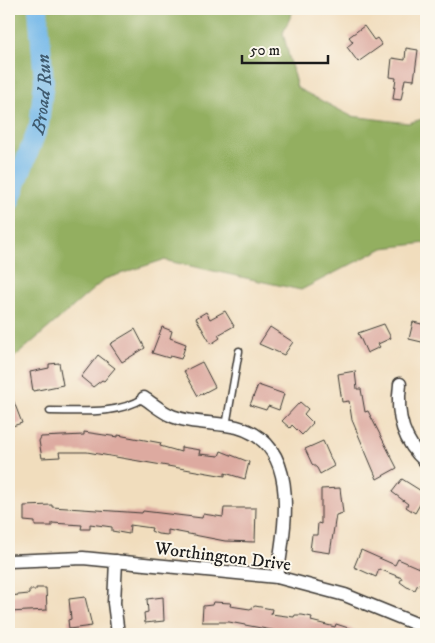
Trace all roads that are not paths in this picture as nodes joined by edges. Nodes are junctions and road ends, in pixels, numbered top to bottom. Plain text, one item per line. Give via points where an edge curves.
1 (239, 351) dead end
2 (400, 384) dead end
3 (144, 398) joint
4 (50, 411) dead end
5 (226, 426) junction
6 (426, 462) edge
7 (9, 561) edge
8 (116, 561) junction
9 (277, 578) junction
10 (426, 628) edge
11 (118, 634) edge

1 - 5 lane
2 - 6 street via 398,401 404,432
3 - 4 lane via 135,404 109,410
3 - 5 street via 170,416
5 - 9 street via 249,432 262,440 277,461 284,481 286,511
7 - 8 street, Worthington Drive via 47,558
8 - 9 street, Worthington Drive
8 - 11 street via 114,603
9 - 10 street, Worthington Drive via 345,595

